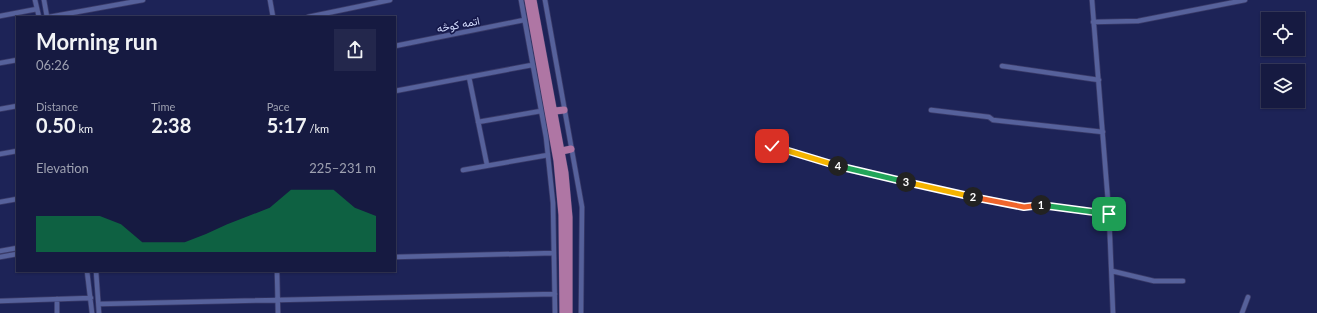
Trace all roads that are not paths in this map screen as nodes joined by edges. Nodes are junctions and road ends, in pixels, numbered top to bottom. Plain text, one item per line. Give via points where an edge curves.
1 (35, 0) edge
2 (44, 0) edge
3 (143, 0) edge
4 (270, 0) edge
5 (390, 0) edge
6 (520, 0) edge
7 (533, 0) edge
8 (545, 0) edge
9 (1092, 0) edge
10 (1245, 0) edge
11 (37, 10) junction
12 (0, 16) edge
13 (39, 16) edge
14 (48, 16) edge
15 (54, 16) edge
16 (273, 16) edge
17 (313, 16) edge
18 (524, 20) junction
19 (1094, 22) junction
20 (396, 46) edge
21 (16, 60) edge
22 (0, 63) edge
23 (532, 64) junction
24 (1002, 66) dead end
25 (469, 76) junction
26 (1099, 80) junction
27 (396, 91) edge
28 (16, 106) edge
29 (0, 109) edge
30 (564, 110) junction
31 (931, 110) dead end
32 (541, 111) junction
33 (555, 111) junction
34 (478, 122) junction
35 (1103, 132) junction
36 (772, 146) dead end
37 (571, 148) junction
38 (16, 151) edge
39 (562, 151) junction
40 (0, 154) edge
41 (548, 155) junction
42 (487, 165) junction
43 (463, 170) dead end
44 (16, 199) edge
45 (0, 202) edge
46 (1109, 214) junction
47 (16, 248) edge
48 (0, 251) edge
49 (554, 253) junction
50 (16, 254) edge
51 (0, 257) edge
52 (396, 257) edge
53 (1112, 271) junction
54 (87, 272) edge
55 (96, 272) edge
56 (277, 272) edge
57 (1183, 281) dead end
58 (91, 291) junction
59 (98, 291) junction
60 (555, 294) junction
61 (1248, 297) dead end
62 (91, 298) junction
63 (57, 299) junction
64 (277, 300) junction
65 (0, 301) edge
66 (99, 304) junction
67 (57, 313) edge
68 (92, 313) edge
69 (99, 313) edge
70 (278, 313) edge
71 (555, 313) edge
72 (563, 313) edge
73 (569, 313) edge
74 (581, 313) edge
75 (1114, 313) edge
76 (1242, 313) edge

1 - 11 street
2 - 14 street
3 - 15 street
4 - 16 street
5 - 17 street
6 - 18 street
7 - 33 highway
7 - 72 highway via 557,161 562,215
8 - 30 street
9 - 19 street
10 - 19 street via 1138,21
11 - 12 street
11 - 13 street
18 - 20 street, اتمه کوڅه
18 - 23 street
19 - 26 street
21 - 22 street
23 - 25 street
23 - 32 street
24 - 26 street
25 - 27 street
25 - 34 street
26 - 35 street
28 - 29 street
30 - 33 highway
30 - 37 street
31 - 35 street via 989,117 993,120
32 - 34 street
32 - 41 street
33 - 39 highway
34 - 42 street
35 - 46 street
36 - 46 street via 845,168 1014,206 1040,205
37 - 39 highway
37 - 74 street via 582,207
38 - 40 street
39 - 73 highway via 569,210
41 - 42 street
41 - 49 street via 553,203
42 - 43 street
44 - 45 street
46 - 53 street
47 - 48 street
49 - 52 street
49 - 60 street
50 - 51 street
53 - 57 street via 1154,281
53 - 75 street
54 - 58 street
55 - 59 street
56 - 64 street
58 - 59 street
58 - 62 street
59 - 66 street
60 - 64 street
60 - 71 street
61 - 76 street
62 - 63 street
62 - 68 street
63 - 65 street
63 - 67 street
64 - 66 street
64 - 70 street
66 - 69 street

